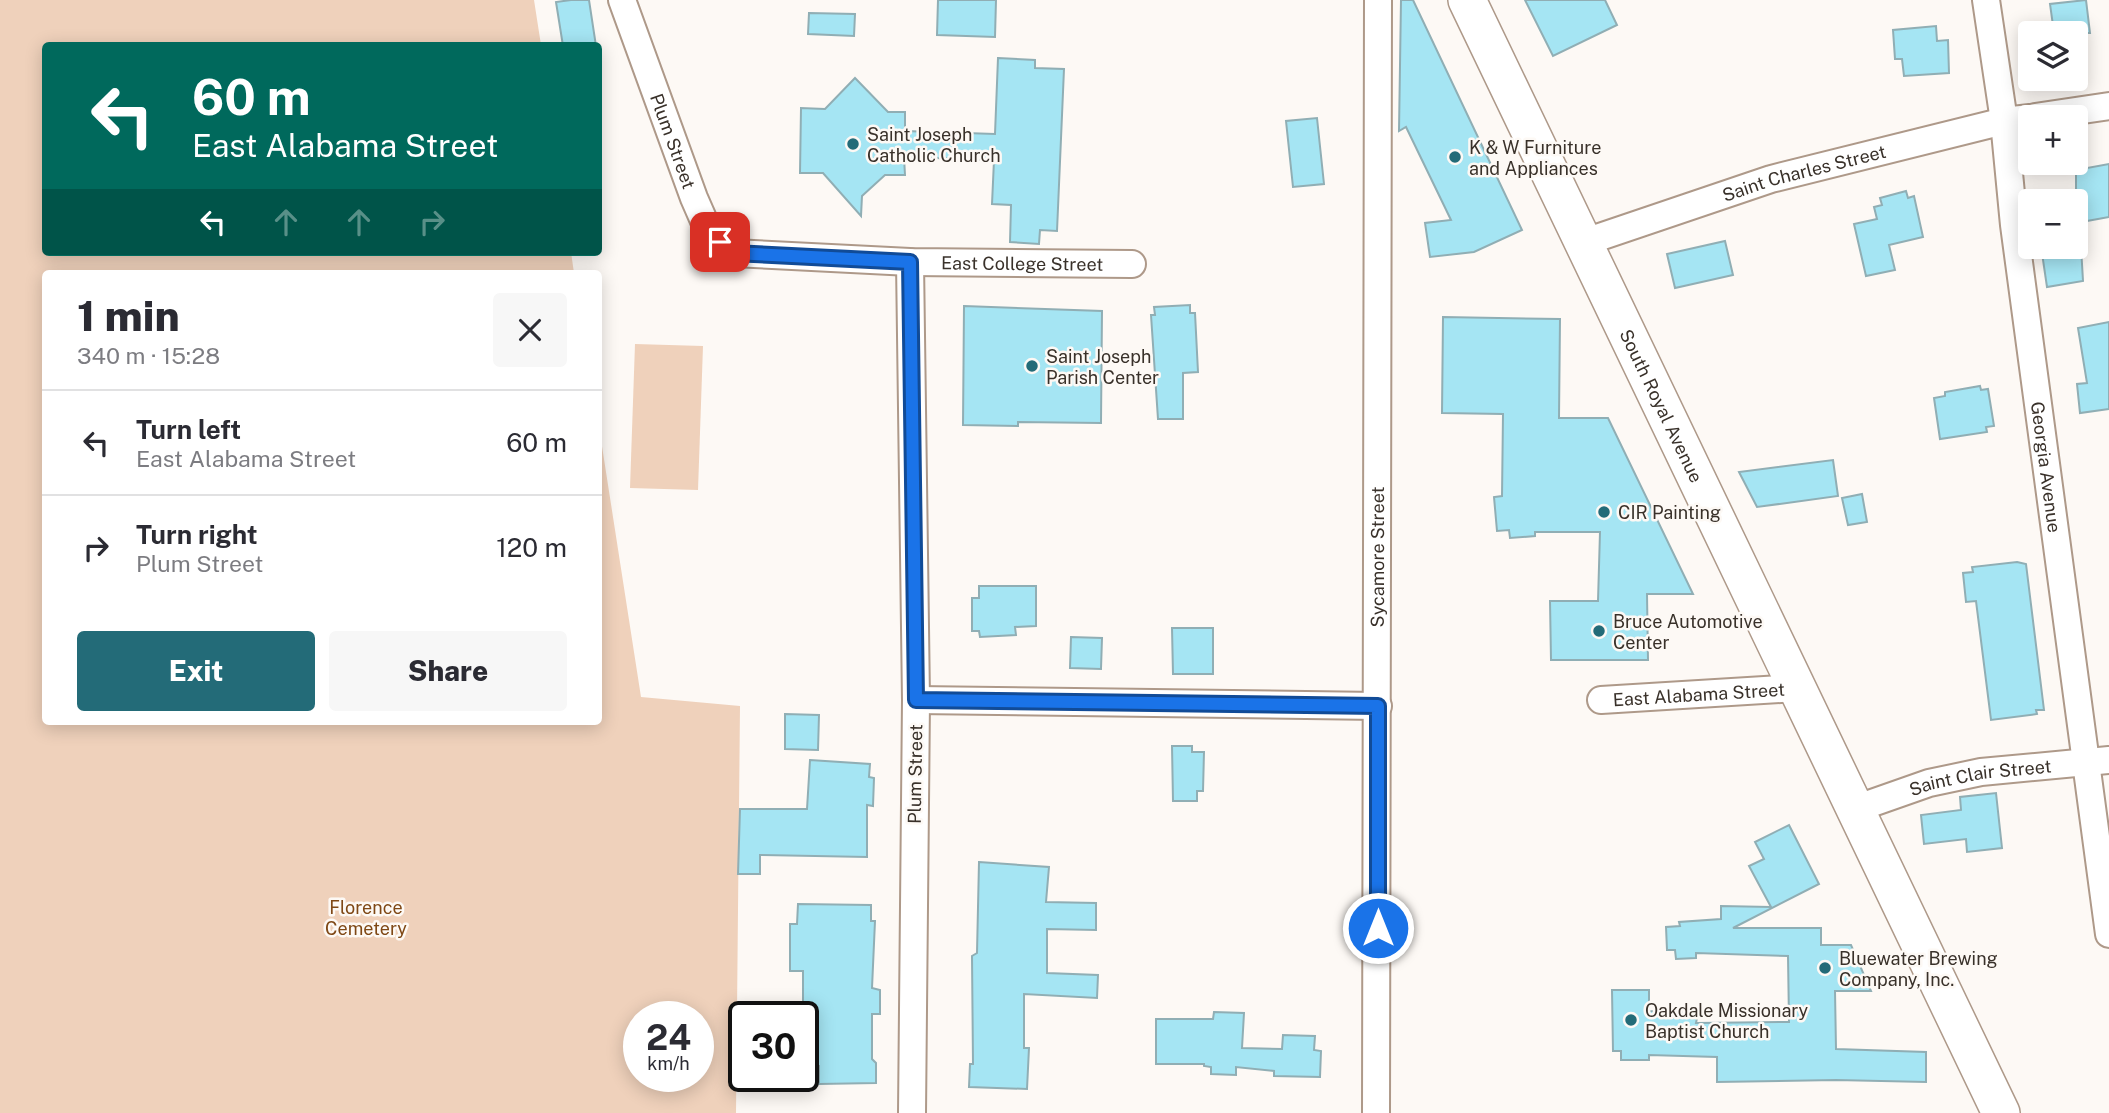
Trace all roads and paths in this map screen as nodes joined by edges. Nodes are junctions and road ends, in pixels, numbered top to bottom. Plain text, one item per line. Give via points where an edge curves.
1 (622, 0) edge
2 (1378, 0) edge
3 (1467, 0) edge
4 (1986, 0) edge
5 (2019, 105) edge
6 (2109, 106) edge
7 (2088, 109) edge
8 (2018, 120) edge
9 (2020, 175) edge
10 (1581, 243) junction
11 (910, 262) junction
12 (1132, 264) dead end
13 (1796, 688) junction
14 (916, 700) junction
15 (1601, 700) dead end
16 (1378, 706) junction
17 (2097, 761) edge
18 (1855, 809) junction
19 (2109, 934) edge
20 (912, 1113) edge
21 (1376, 1113) edge
22 (2001, 1113) edge

1 - 11 street, Plum Street via 708,230 733,253
2 - 16 street, Sycamore Street
3 - 10 street, South Royal Avenue
4 - 5 street, Georgia Avenue
6 - 7 street, Saint Charles Street
8 - 10 street, Saint Charles Street via 1771,178
9 - 17 street, Georgia Avenue via 2016,239
10 - 13 street, South Royal Avenue
11 - 12 street, East College Street
11 - 14 street, Plum Street
13 - 15 street, East Alabama Street
13 - 18 street, South Royal Avenue
14 - 16 street
14 - 20 street, Plum Street
16 - 21 street, Sycamore Street
17 - 18 street, Saint Clair Street via 1981,772
17 - 19 street, Georgia Avenue
18 - 22 street, South Royal Avenue

